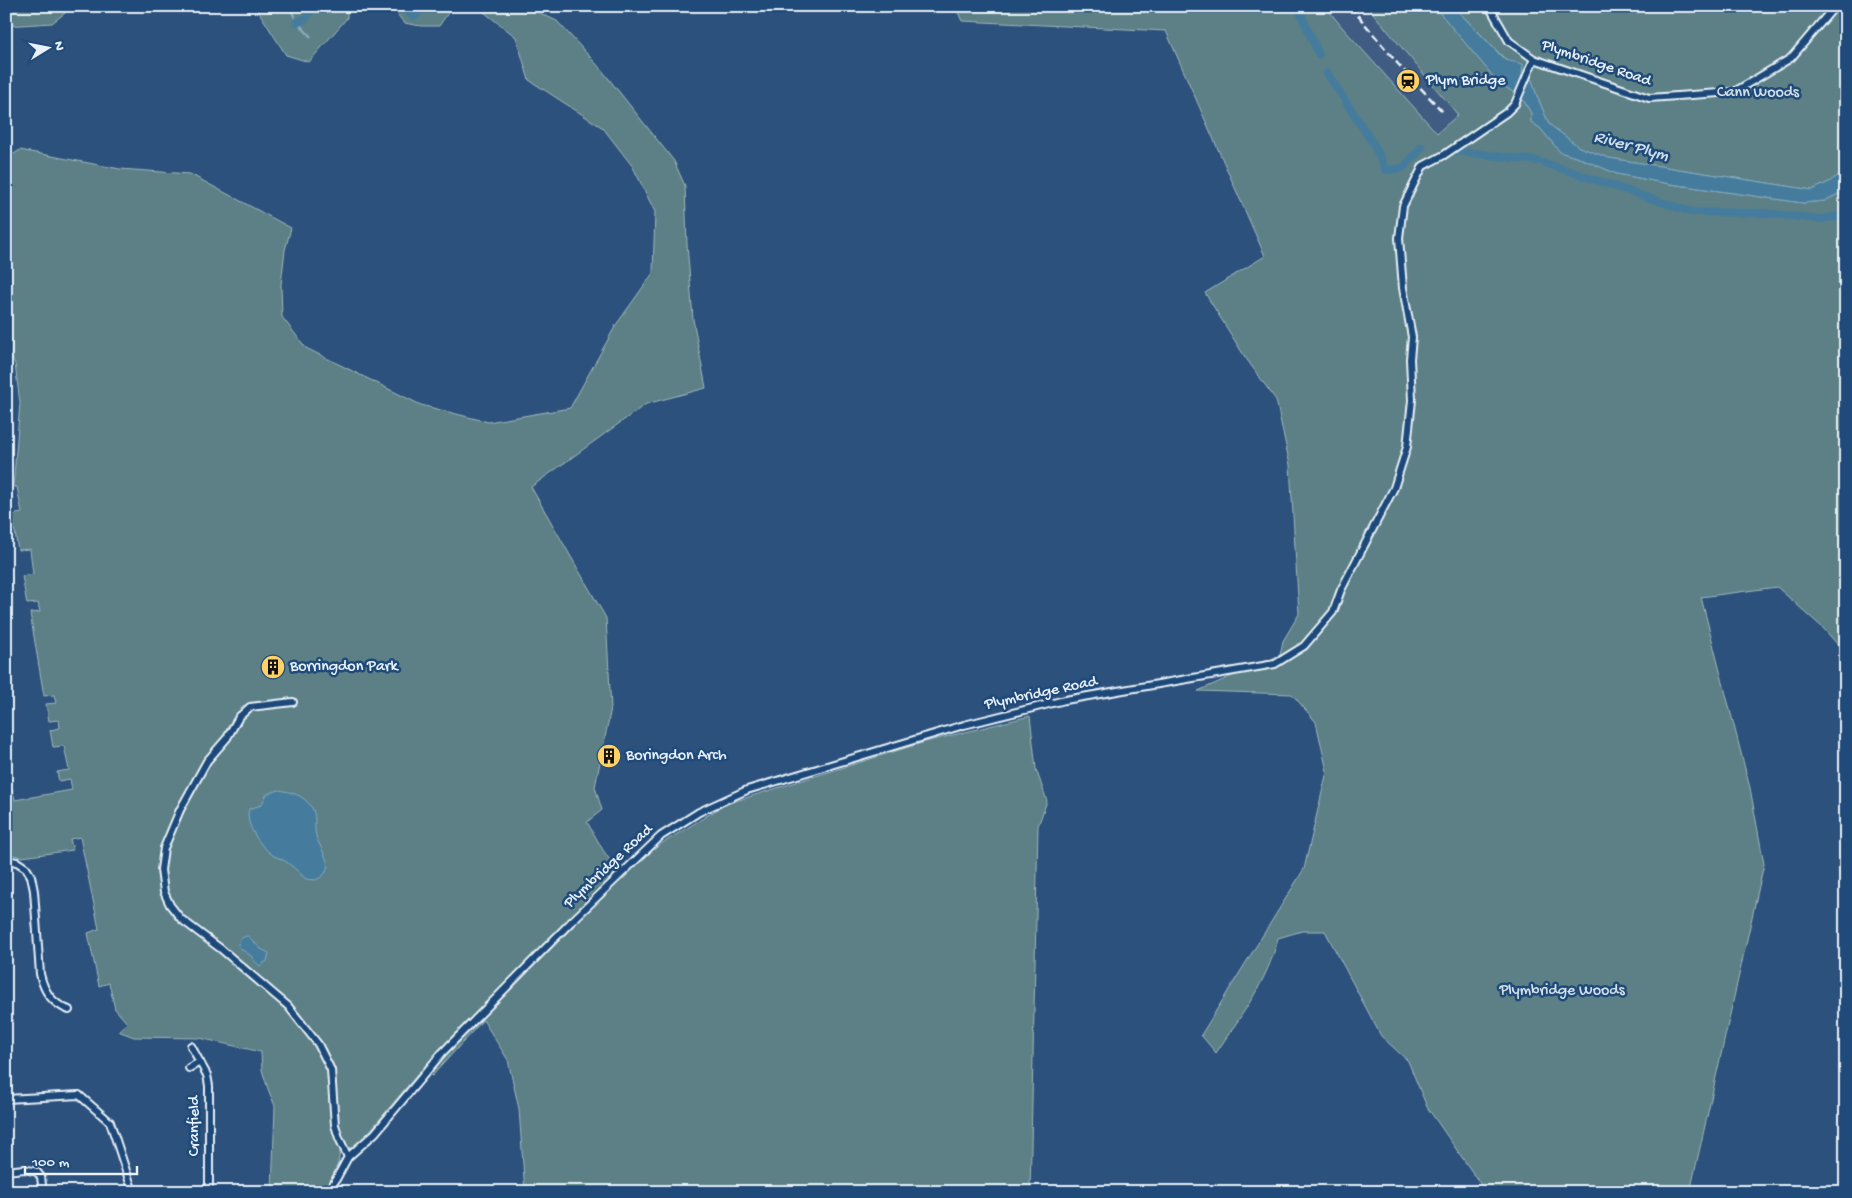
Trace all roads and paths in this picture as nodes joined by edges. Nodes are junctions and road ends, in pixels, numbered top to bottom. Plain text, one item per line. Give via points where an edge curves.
1 (1489, 6) edge
2 (1835, 6) edge
3 (1534, 59) junction
4 (293, 702) dead end
5 (6, 782) edge
6 (8, 793) dead end
7 (6, 860) edge
8 (68, 1010) dead end
9 (191, 1046) dead end
10 (200, 1062) junction
11 (189, 1068) dead end
12 (6, 1099) edge
13 (348, 1157) junction
14 (6, 1171) edge
15 (43, 1192) edge
16 (133, 1192) edge
17 (209, 1192) edge
18 (329, 1192) edge

1 - 3 street, Plymbridge Road via 1509,41
2 - 3 street, Plymbridge Road via 1791,58 1734,92 1649,98
3 - 13 street, Plymbridge Road via 1515,104 1444,155 1423,166 1403,206 1399,238 1403,288 1412,337 1408,447 1394,488 1341,590 1333,612 1304,646 1275,664 1065,700 964,725 747,790 699,812 661,836 571,922 442,1053 375,1133
4 - 13 street via 250,707 239,717 227,738 207,761 180,810 164,848 161,870 164,892 181,919 288,1006 318,1044 331,1070 335,1125
5 - 6 street
7 - 8 street via 17,862 31,876 43,987 50,998
9 - 10 street, Cranfield
10 - 11 street
10 - 17 street, Cranfield via 209,1086
12 - 16 street via 79,1095 110,1122
13 - 18 street, Plymbridge Road
14 - 15 street via 24,1169 37,1172

